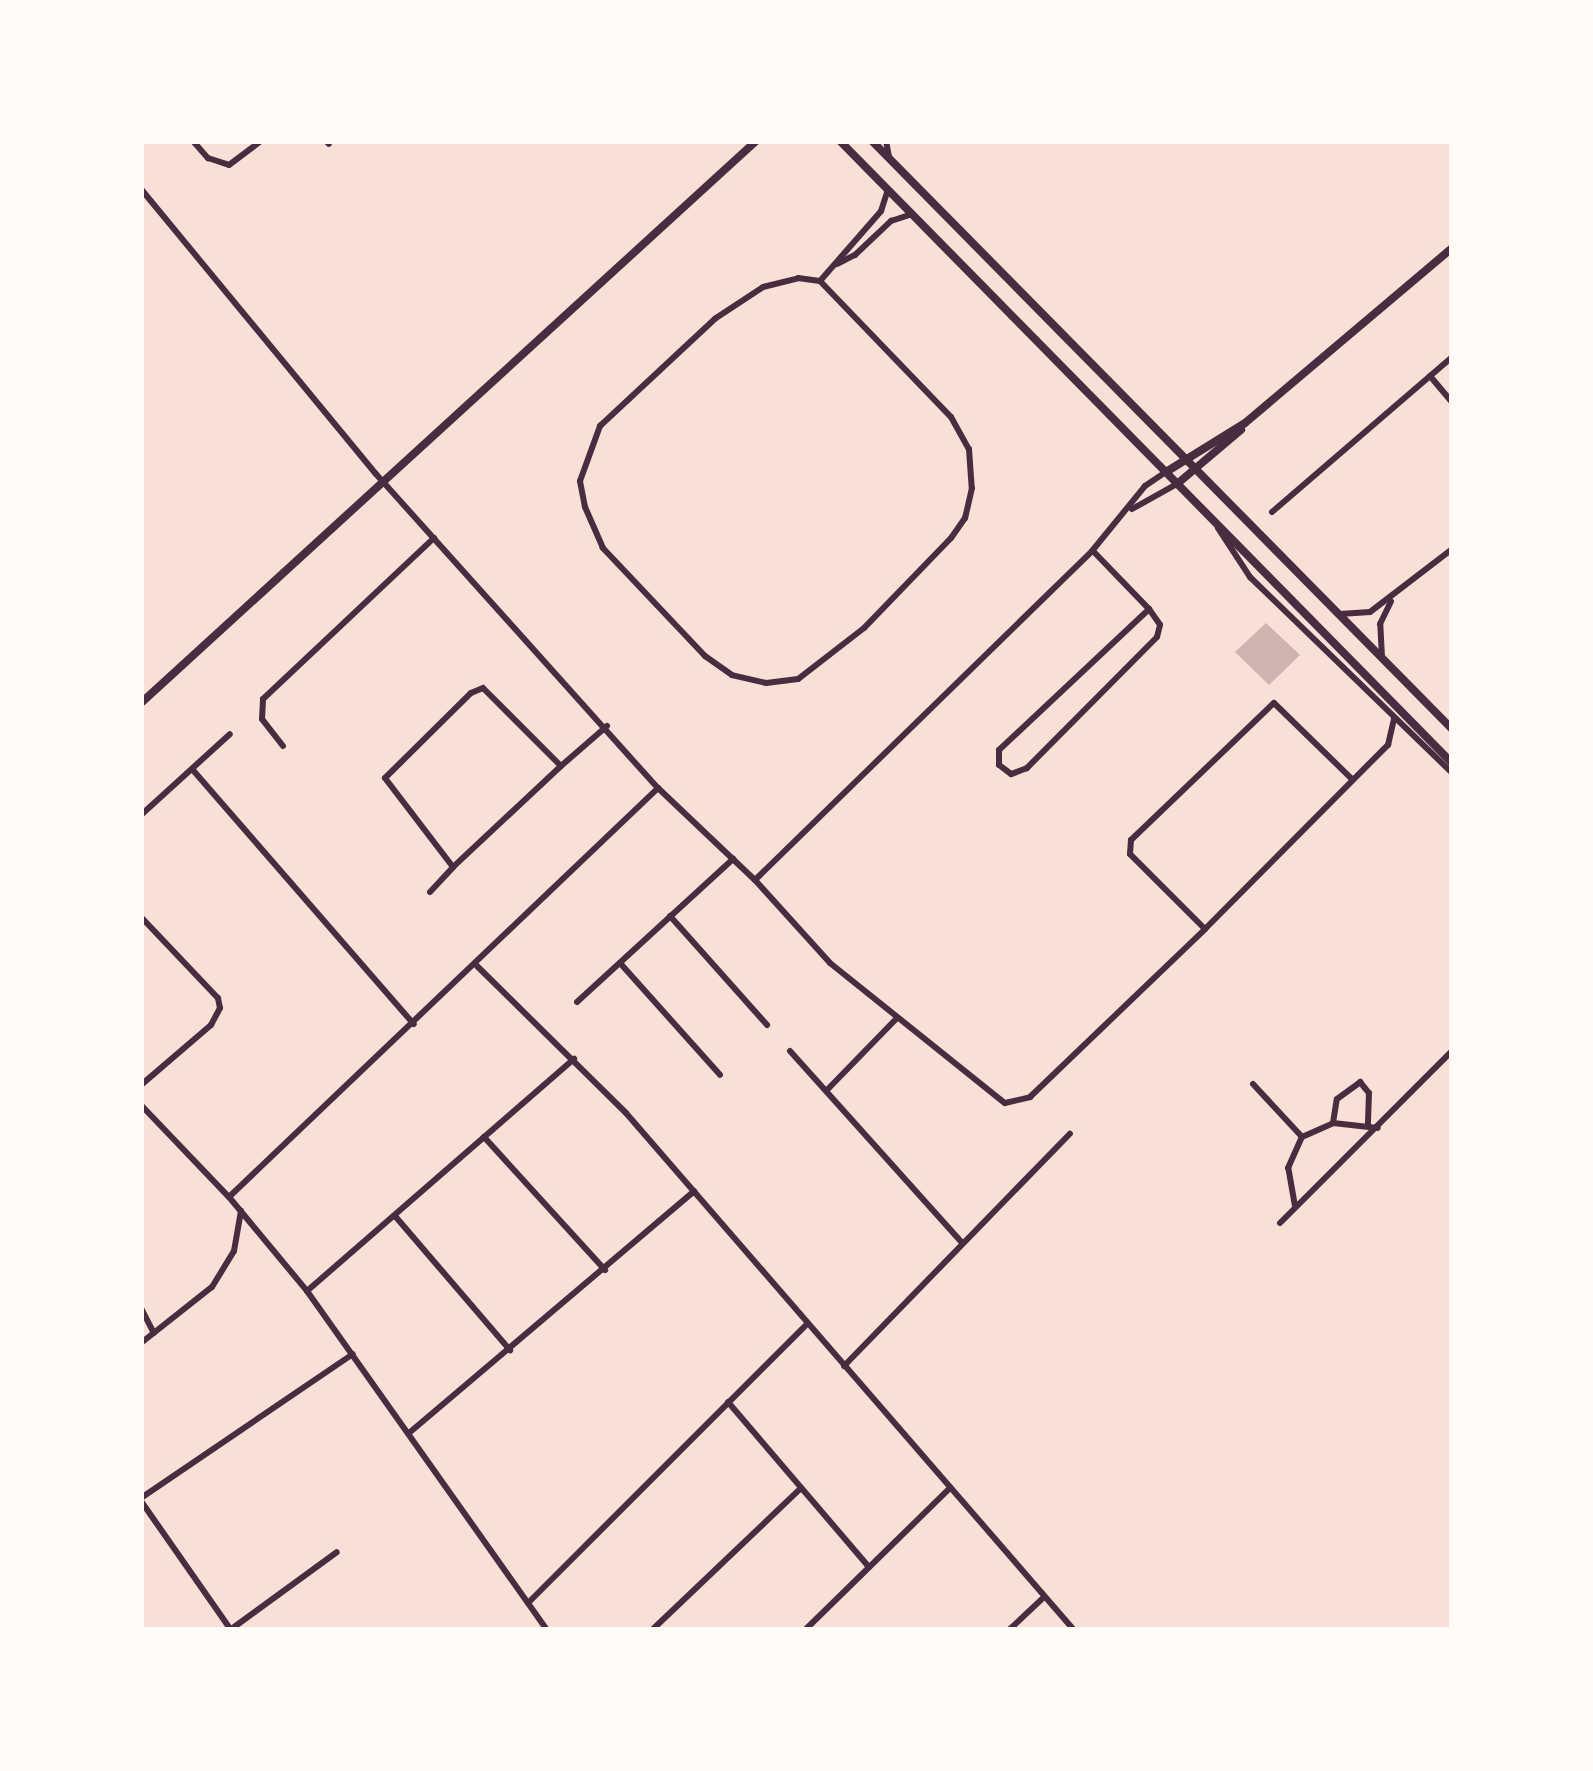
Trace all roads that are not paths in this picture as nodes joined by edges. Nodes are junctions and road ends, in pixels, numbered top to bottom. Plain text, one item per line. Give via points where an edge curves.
1 (193, 141) edge
2 (261, 141) edge
3 (756, 141) edge
4 (841, 141) edge
5 (872, 141) edge
6 (886, 141) edge
7 (890, 160) junction
8 (888, 188) junction
9 (141, 189) edge
10 (912, 214) junction
11 (1452, 248) edge
12 (837, 263) junction
13 (820, 281) junction
14 (1452, 357) edge
15 (1430, 376) junction
16 (1452, 403) edge
17 (1245, 423) junction
18 (1186, 460) junction
19 (1197, 471) junction
20 (1166, 472) junction
21 (382, 481) junction
22 (1178, 484) junction
23 (1129, 511) junction
24 (1272, 512) dead end
25 (1213, 520) junction
26 (434, 538) junction
27 (1452, 549) edge
28 (1093, 551) junction
29 (1393, 598) junction
30 (1149, 609) junction
31 (1336, 613) junction
32 (1382, 658) junction
33 (141, 703) edge
34 (1394, 719) junction
35 (607, 726) junction
36 (1452, 729) edge
37 (230, 734) dead end
38 (1417, 742) junction
39 (1388, 745) junction
40 (283, 746) dead end
41 (1452, 763) edge
42 (561, 766) junction
43 (192, 769) junction
44 (1452, 773) edge
45 (1353, 780) junction
46 (658, 788) junction
47 (141, 815) edge
48 (733, 859) junction
49 (453, 867) junction
50 (755, 880) junction
51 (430, 892) dead end
52 (141, 916) edge
53 (670, 916) junction
54 (1205, 929) junction
55 (620, 963) junction
56 (477, 965) junction
57 (577, 1002) dead end
58 (896, 1018) junction
59 (414, 1024) junction
60 (766, 1025) dead end
61 (790, 1051) dead end
62 (1452, 1051) edge
63 (574, 1059) junction
64 (720, 1075) dead end
65 (141, 1084) edge
66 (1253, 1084) dead end
67 (827, 1090) junction
68 (141, 1105) edge
69 (1333, 1124) junction
70 (1368, 1125) junction
71 (1378, 1128) junction
72 (1070, 1134) dead end
73 (484, 1137) junction
74 (1302, 1137) junction
75 (694, 1191) junction
76 (229, 1197) junction
77 (1296, 1208) junction
78 (241, 1210) junction
79 (394, 1215) junction
80 (1280, 1223) dead end
81 (962, 1243) junction
82 (605, 1270) junction
83 (308, 1291) junction
84 (141, 1308) edge
85 (805, 1326) junction
86 (154, 1334) junction
87 (141, 1342) edge
88 (510, 1350) junction
89 (353, 1354) junction
90 (844, 1366) junction
91 (728, 1402) junction
92 (407, 1434) junction
93 (950, 1488) junction
94 (801, 1489) junction
95 (141, 1500) edge
96 (337, 1552) dead end
97 (869, 1567) junction
98 (1044, 1597) junction
99 (528, 1603) junction
100 (231, 1630) edge
101 (547, 1630) edge
102 (652, 1630) edge
103 (805, 1630) edge
104 (1009, 1630) edge
105 (1073, 1630) edge

1 - 2 street via 229,165
3 - 21 street
4 - 8 street
5 - 7 street
6 - 7 street
7 - 18 street
8 - 10 street
8 - 12 street via 881,211
9 - 21 street
10 - 12 street via 891,220
10 - 20 street
11 - 17 street
12 - 13 street
13 - 13 street via 774,282 716,318 600,426 580,481 603,548 705,656 744,680 785,682 829,659 938,555 970,500 971,461 958,426
14 - 15 street
15 - 16 street
15 - 24 street
17 - 18 street
17 - 19 street
18 - 19 street
18 - 20 street
19 - 22 street
19 - 31 street
20 - 22 street
20 - 23 street
21 - 26 street
21 - 33 street
22 - 23 street
22 - 25 street
23 - 28 street
25 - 34 street via 1250,577
25 - 41 street
26 - 35 street
26 - 40 street via 263,699 262,719
27 - 29 street
28 - 30 street
28 - 50 street
29 - 31 street via 1364,614
29 - 32 street via 1380,625
30 - 30 street via 999,750 999,765 1011,774 1027,768 1156,637 1160,625
31 - 32 street
32 - 36 street
34 - 38 street
34 - 39 street
35 - 42 street
35 - 46 street
37 - 43 street
38 - 39 street
38 - 44 street
39 - 45 street
42 - 49 street
42 - 49 street via 489,689 471,693 386,778
43 - 47 street
43 - 59 street
45 - 54 street
45 - 54 street via 1274,703 1131,840 1130,854
46 - 48 street
46 - 56 street
48 - 50 street
48 - 53 street
49 - 51 street
50 - 58 street via 830,963
52 - 65 street via 220,1008 211,1025
53 - 55 street
53 - 60 street
54 - 58 street via 1022,1102 999,1100
55 - 57 street
55 - 64 street
56 - 59 street
56 - 63 street
58 - 67 street
59 - 76 street
61 - 67 street
62 - 71 street
63 - 73 street
63 - 75 street
66 - 74 street
67 - 81 street
68 - 76 street
69 - 70 street
69 - 70 street via 1337,1099 1360,1082 1369,1093
69 - 74 street
70 - 71 street
71 - 77 street
72 - 81 street
73 - 79 street
73 - 82 street
74 - 77 street via 1288,1168
75 - 82 street
75 - 85 street
76 - 78 street
77 - 80 street
78 - 83 street
78 - 86 street via 234,1251 212,1287
79 - 83 street
79 - 88 street
81 - 90 street
82 - 88 street
83 - 89 street
84 - 86 street
85 - 90 street
85 - 91 street
86 - 87 street
88 - 92 street
89 - 92 street
89 - 95 street
90 - 93 street
91 - 94 street
91 - 99 street
92 - 99 street
93 - 97 street
93 - 98 street
94 - 97 street
94 - 102 street
95 - 100 street
96 - 100 street
97 - 103 street
98 - 104 street
98 - 105 street
99 - 101 street

